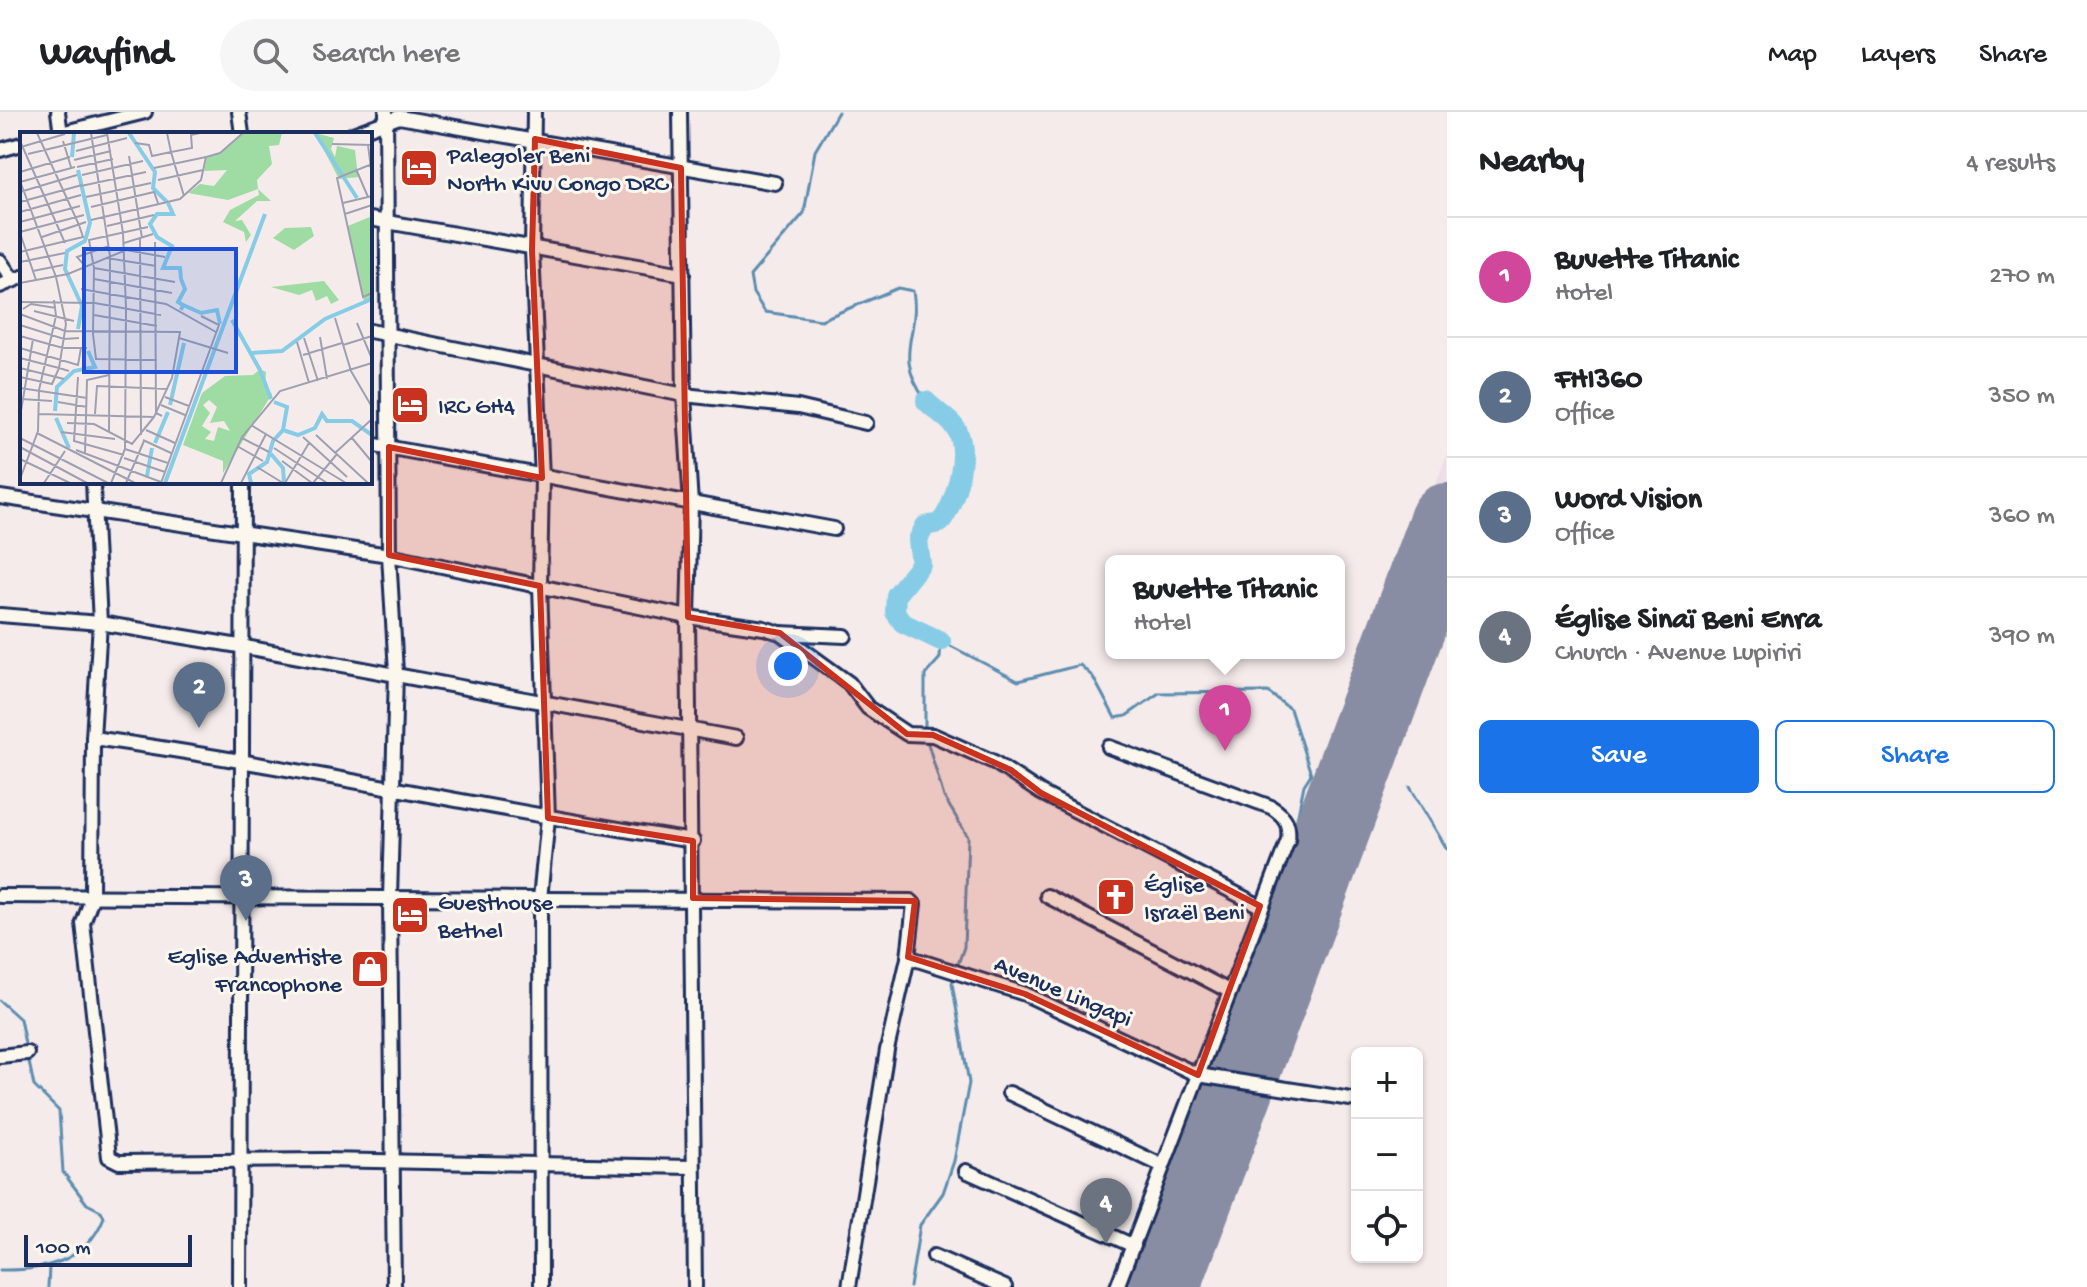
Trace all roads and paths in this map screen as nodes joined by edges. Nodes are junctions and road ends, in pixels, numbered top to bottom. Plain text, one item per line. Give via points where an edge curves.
1 (58, 112) edge
2 (145, 112) edge
3 (239, 112) edge
4 (534, 112) edge
5 (680, 112) edge
6 (386, 116) edge
7 (60, 132) edge
8 (68, 132) edge
9 (242, 132) edge
10 (357, 132) edge
11 (535, 139) junction
12 (20, 145) edge
13 (0, 150) edge
14 (681, 168) junction
15 (775, 183) dead end
16 (372, 219) edge
17 (386, 222) junction
18 (532, 250) junction
19 (0, 261) edge
20 (683, 274) junction
21 (18, 278) edge
22 (0, 286) edge
23 (372, 331) edge
24 (388, 334) junction
25 (538, 363) junction
26 (684, 395) junction
27 (866, 423) dead end
28 (372, 444) edge
29 (389, 447) junction
30 (542, 478) junction
31 (93, 484) edge
32 (243, 484) edge
33 (0, 497) edge
34 (691, 504) junction
35 (94, 512) junction
36 (834, 529) dead end
37 (241, 535) junction
38 (389, 555) junction
39 (540, 586) junction
40 (0, 615) edge
41 (688, 617) junction
42 (100, 623) junction
43 (780, 633) junction
44 (845, 636) dead end
45 (245, 647) junction
46 (396, 672) junction
47 (543, 700) junction
48 (690, 728) junction
49 (93, 738) junction
50 (736, 738) dead end
51 (1109, 747) dead end
52 (243, 759) junction
53 (395, 786) junction
54 (548, 818) junction
55 (693, 841) junction
56 (0, 896) edge
57 (1047, 896) dead end
58 (92, 898) junction
59 (693, 898) junction
60 (239, 899) junction
61 (390, 899) junction
62 (540, 899) junction
63 (1260, 906) junction
64 (908, 957) junction
65 (1227, 990) junction
66 (27, 1053) dead end
67 (0, 1056) edge
68 (1198, 1075) junction
69 (1009, 1093) dead end
70 (1351, 1099) edge
71 (238, 1161) junction
72 (395, 1161) junction
73 (538, 1166) junction
74 (1163, 1166) junction
75 (692, 1167) junction
76 (966, 1171) dead end
77 (1134, 1246) junction
78 (934, 1256) dead end
79 (240, 1287) edge
80 (394, 1287) edge
81 (541, 1287) edge
82 (695, 1287) edge
83 (849, 1287) edge
84 (1005, 1287) edge
85 (1117, 1287) edge

1 - 7 street
2 - 8 street
3 - 9 street
4 - 11 street
5 - 14 street
6 - 10 street
6 - 11 street
6 - 17 street
11 - 14 street
11 - 18 street
12 - 13 street
14 - 15 street
14 - 20 street
16 - 17 street
17 - 18 street
17 - 24 street
18 - 20 street
18 - 25 street
19 - 21 street
20 - 26 street
21 - 22 street
23 - 24 street
24 - 25 street
24 - 29 street
25 - 26 street
25 - 30 street
26 - 27 street via 798,407
26 - 34 street
28 - 29 street
29 - 30 street
29 - 38 street
30 - 34 street
30 - 39 street
31 - 35 street
32 - 37 street
33 - 35 street
34 - 36 street
34 - 41 street
35 - 37 street
35 - 42 street
37 - 38 street
37 - 45 street
38 - 39 street
38 - 46 street
39 - 41 street
39 - 47 street
40 - 42 street
41 - 43 street
41 - 48 street
42 - 45 street
42 - 49 street
43 - 44 street
43 - 63 street via 907,734 933,735 1011,770 1041,793
45 - 46 street
45 - 52 street
46 - 47 street
46 - 53 street
47 - 48 street
47 - 54 street
48 - 50 street
48 - 55 street
49 - 52 street
49 - 58 street
51 - 63 street via 1280,813 1287,821 1288,840
52 - 53 street
52 - 60 street
53 - 54 street
53 - 61 street
54 - 55 street
54 - 62 street
55 - 59 street
56 - 58 street
57 - 65 street
58 - 60 street
58 - 71 street via 83,923 109,1157 119,1162
59 - 62 street
59 - 64 street via 911,901
59 - 75 street
60 - 61 street
60 - 71 street
61 - 62 street
61 - 72 street
62 - 73 street
63 - 65 street
64 - 68 street, Avenue Lingapi via 1025,994
64 - 83 street via 887,1050
65 - 68 street
66 - 67 street
68 - 70 street, Avenue Lingapi
68 - 74 street
69 - 74 street
71 - 72 street
71 - 79 street
72 - 73 street
72 - 80 street
73 - 75 street
73 - 81 street
74 - 77 street
75 - 82 street
76 - 77 street
77 - 85 street
78 - 84 street

